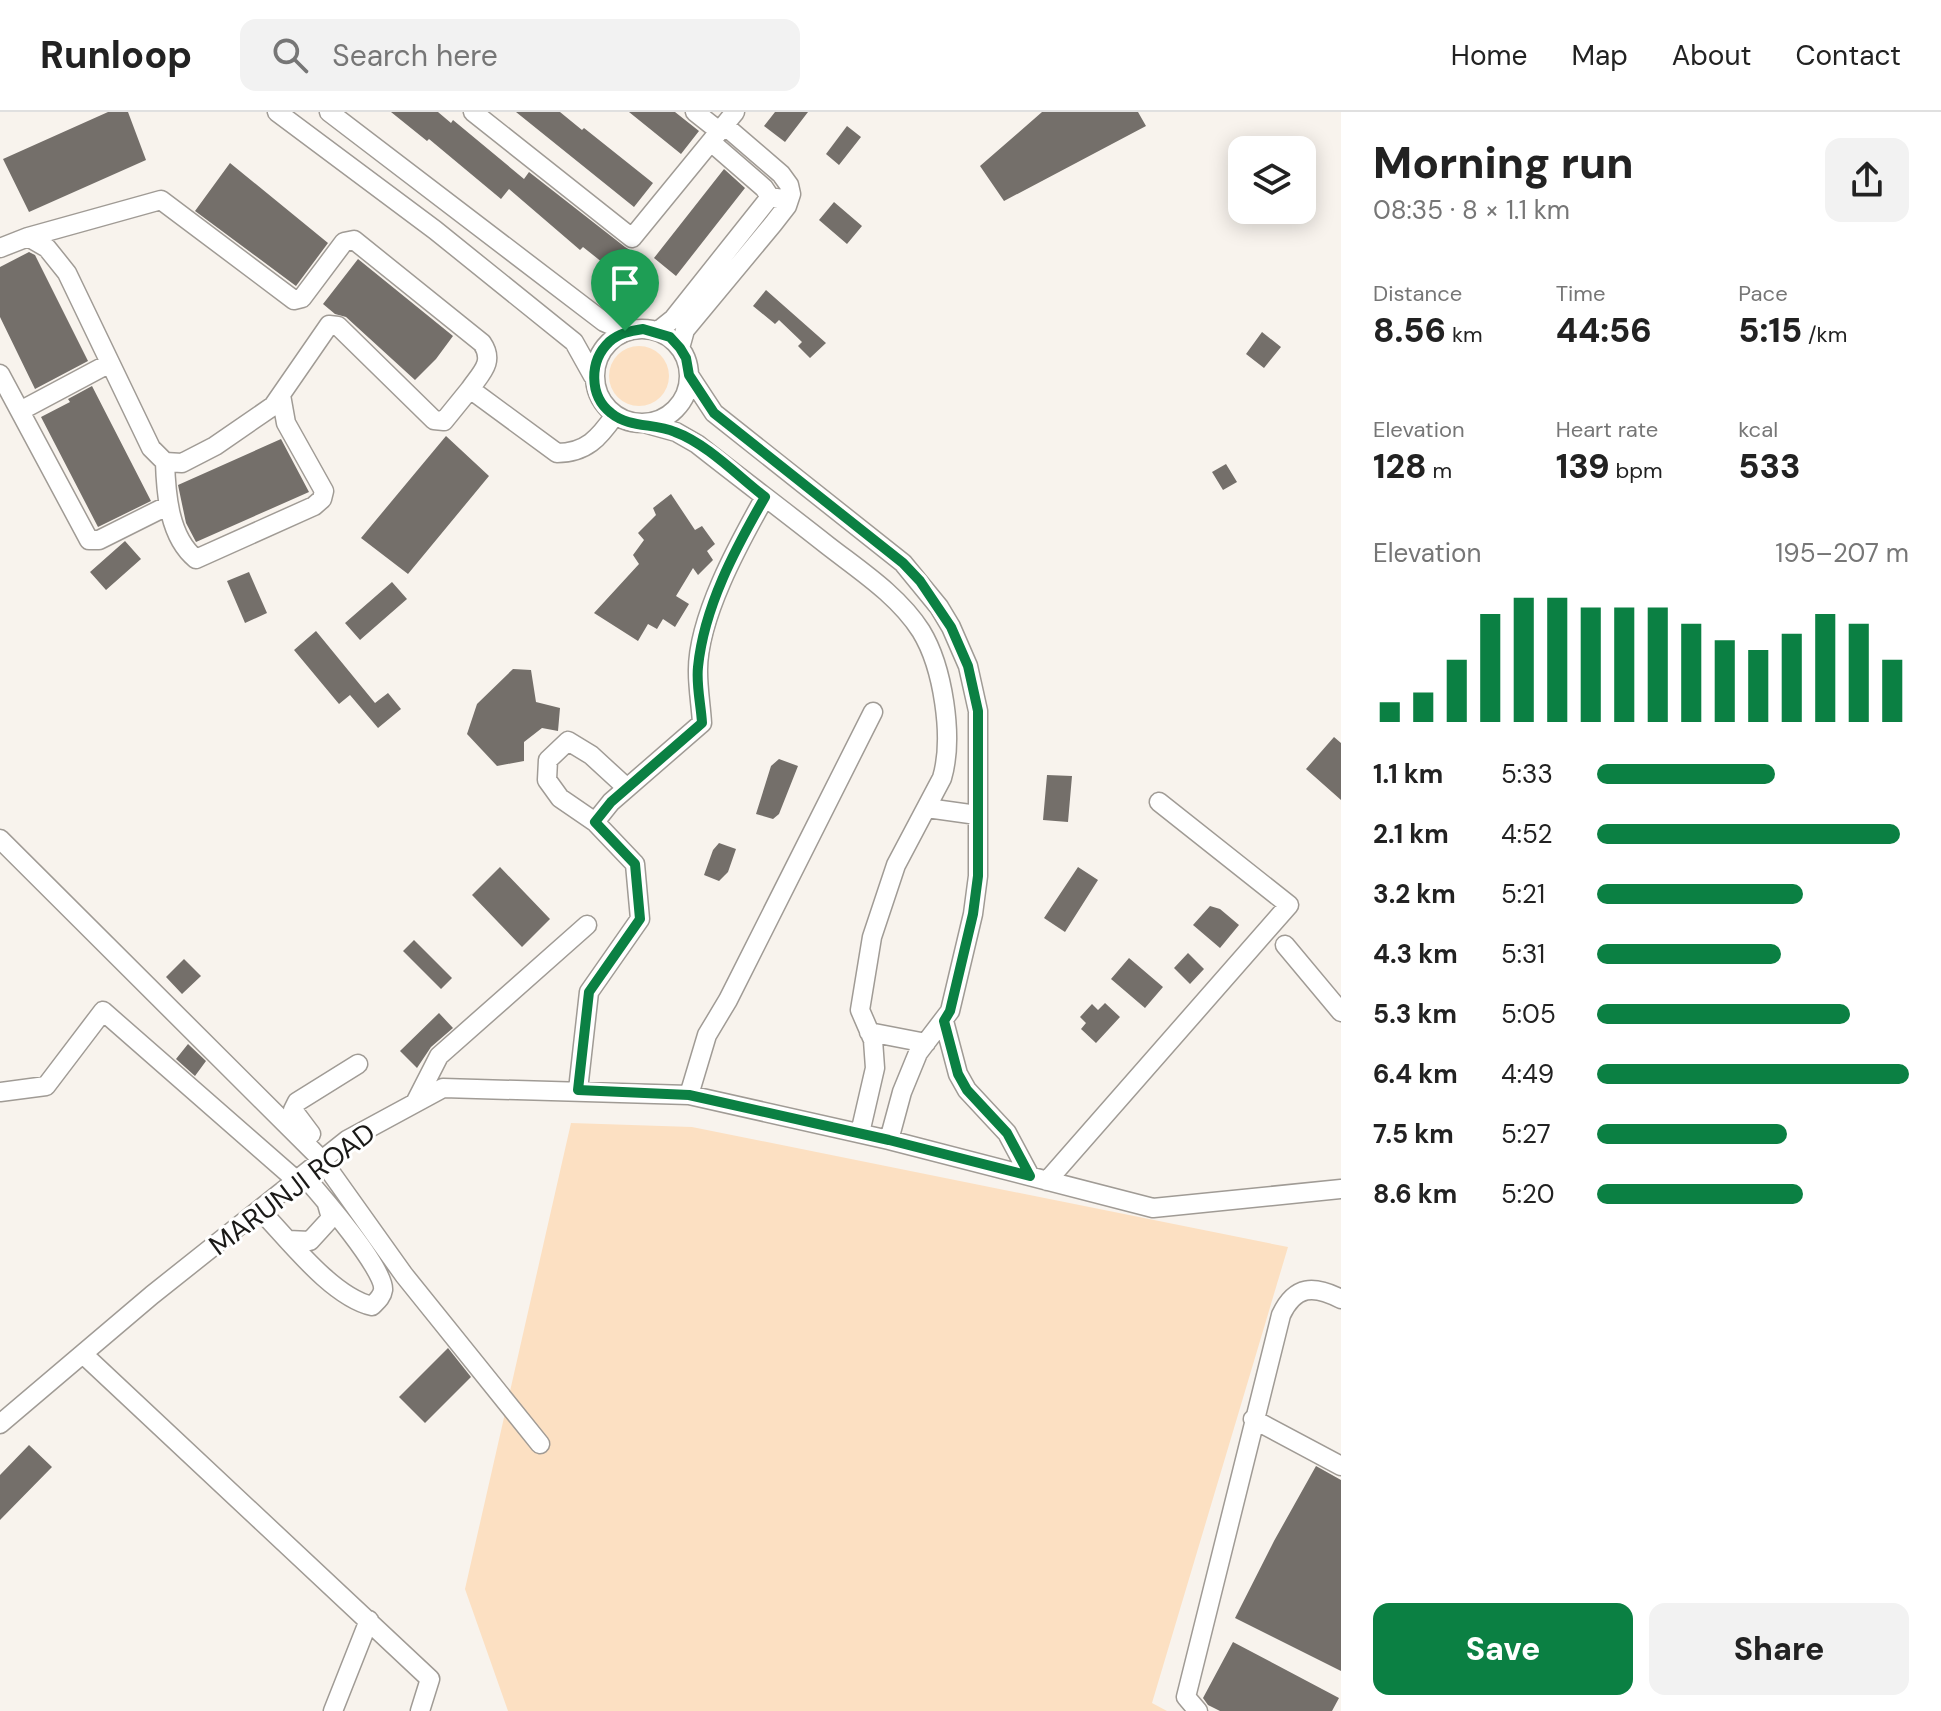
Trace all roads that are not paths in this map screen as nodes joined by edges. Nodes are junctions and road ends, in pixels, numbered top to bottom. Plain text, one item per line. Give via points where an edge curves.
1 (277, 112) edge
2 (329, 112) edge
3 (473, 112) edge
4 (695, 112) edge
5 (722, 127) edge
6 (779, 199) junction
7 (28, 237) junction
8 (0, 248) edge
9 (625, 331) junction
10 (658, 331) junction
11 (680, 348) junction
12 (110, 363) junction
13 (0, 374) edge
14 (689, 375) junction
15 (593, 376) junction
16 (470, 389) junction
17 (281, 395) junction
18 (20, 411) junction
19 (615, 415) junction
20 (647, 424) junction
21 (165, 462) junction
22 (765, 497) junction
23 (167, 506) junction
24 (873, 712) dead end
25 (627, 788) junction
26 (1159, 802) dead end
27 (927, 808) junction
28 (977, 815) junction
29 (595, 822) junction
30 (0, 839) edge
31 (587, 925) dead end
32 (1285, 945) dead end
33 (1341, 1012) edge
34 (944, 1021) junction
35 (869, 1032) junction
36 (926, 1043) junction
37 (358, 1064) dead end
38 (578, 1090) junction
39 (0, 1092) edge
40 (689, 1095) junction
41 (415, 1103) junction
42 (860, 1133) junction
43 (889, 1140) junction
44 (326, 1157) junction
45 (300, 1178) junction
46 (1038, 1178) junction
47 (1341, 1189) edge
48 (327, 1204) junction
49 (260, 1210) junction
50 (288, 1240) junction
51 (1341, 1299) edge
52 (83, 1354) junction
53 (1253, 1419) junction
54 (0, 1424) edge
55 (540, 1444) dead end
56 (1341, 1466) edge
57 (369, 1620) junction
58 (333, 1711) edge
59 (420, 1711) edge
60 (1198, 1711) edge

1 - 15 street via 574,342
2 - 9 street via 604,322
3 - 5 street via 632,238
4 - 5 street
5 - 6 street via 764,188
6 - 10 street
6 - 11 street via 758,244 685,330
7 - 8 street
7 - 12 street via 47,248 67,273
7 - 16 street via 161,200 294,300 302,298 344,242 354,240 482,343 489,362
9 - 10 street
9 - 15 street via 598,357
10 - 11 street
11 - 14 street
12 - 18 street
12 - 21 street via 151,448
13 - 18 street
14 - 20 street via 676,409
14 - 28 street via 714,413 903,563 939,607 968,666 978,711
15 - 19 street via 597,396
16 - 17 street via 444,421 434,420 338,326 329,325
16 - 19 street via 557,453 575,453 601,435
17 - 21 street via 215,446 182,463
17 - 23 street via 286,423 324,491 322,499 196,559
18 - 23 street via 89,540
19 - 20 street via 627,423
20 - 22 street via 697,444
21 - 23 street
22 - 25 street via 708,617 697,670 702,723
22 - 27 street via 882,588 920,630 939,678 948,743 942,778
24 - 40 street via 707,1035
25 - 29 street
25 - 29 street via 568,741 548,760 547,780 560,798
26 - 46 street via 1289,905
27 - 28 street
27 - 35 street via 896,865 872,937 860,1010
28 - 34 street via 973,914
29 - 38 street via 635,864 640,919 589,992
30 - 44 street
31 - 41 street via 439,1056
32 - 33 street
34 - 36 street
34 - 46 street via 967,1090 1007,1133
35 - 36 street
35 - 42 street via 875,1068
36 - 43 street via 902,1092
37 - 44 street via 297,1102 293,1110
38 - 40 street, MARUNJI ROAD
38 - 41 street, MARUNJI ROAD via 443,1088
39 - 45 street via 46,1086 103,1011
40 - 42 street, MARUNJI ROAD
41 - 44 street, MARUNJI ROAD
42 - 43 street, MARUNJI ROAD
43 - 46 street, MARUNJI ROAD
44 - 45 street, MARUNJI ROAD
44 - 55 street via 404,1275
45 - 48 street
45 - 49 street, MARUNJI ROAD
46 - 47 street, MARUNJI ROAD via 1153,1208
48 - 50 street via 331,1218 322,1231 310,1241
48 - 50 street via 380,1276 384,1288 372,1306 356,1302
49 - 50 street
49 - 52 street, MARUNJI ROAD
51 - 53 street via 1310,1290 1287,1301
52 - 54 street, MARUNJI ROAD
52 - 57 street
53 - 56 street
53 - 60 street via 1186,1697
57 - 58 street
57 - 59 street via 430,1679

